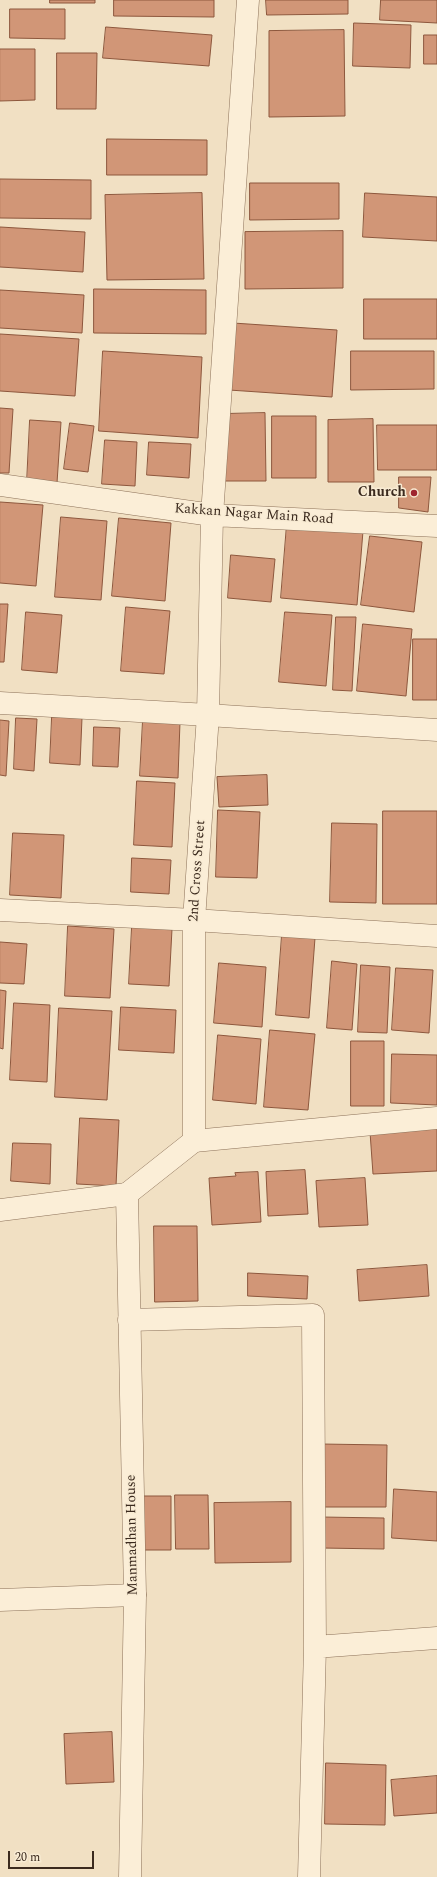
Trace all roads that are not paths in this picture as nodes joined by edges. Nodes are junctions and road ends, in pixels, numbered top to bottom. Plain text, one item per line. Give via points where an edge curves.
1 (248, 0) edge
2 (0, 485) edge
3 (212, 516) junction
4 (437, 526) edge
5 (0, 703) edge
6 (208, 714) junction
7 (437, 730) edge
8 (0, 910) edge
9 (194, 920) junction
10 (437, 936) edge
11 (437, 1118) edge
12 (194, 1141) junction
13 (127, 1194) junction
14 (0, 1210) edge
15 (129, 1320) junction
16 (135, 1595) junction
17 (0, 1600) edge
18 (437, 1638) edge
19 (315, 1647) junction
20 (130, 1877) edge
21 (309, 1877) edge

1 - 3 street, 2nd Cross Street
2 - 3 street, Kakkan Nagar Main Road
3 - 4 street, Kakkan Nagar Main Road
3 - 6 street, 2nd Cross Street
5 - 6 street
6 - 7 street
6 - 9 street, 2nd Cross Street
8 - 9 street
9 - 10 street
9 - 12 street, 2nd Cross Street
11 - 12 street
12 - 13 street
13 - 14 street
13 - 15 street, Manmadhan House
15 - 16 street, Manmadhan House
15 - 19 street via 313,1315
16 - 17 street
16 - 20 street, Manmadhan House
18 - 19 street
19 - 21 street

